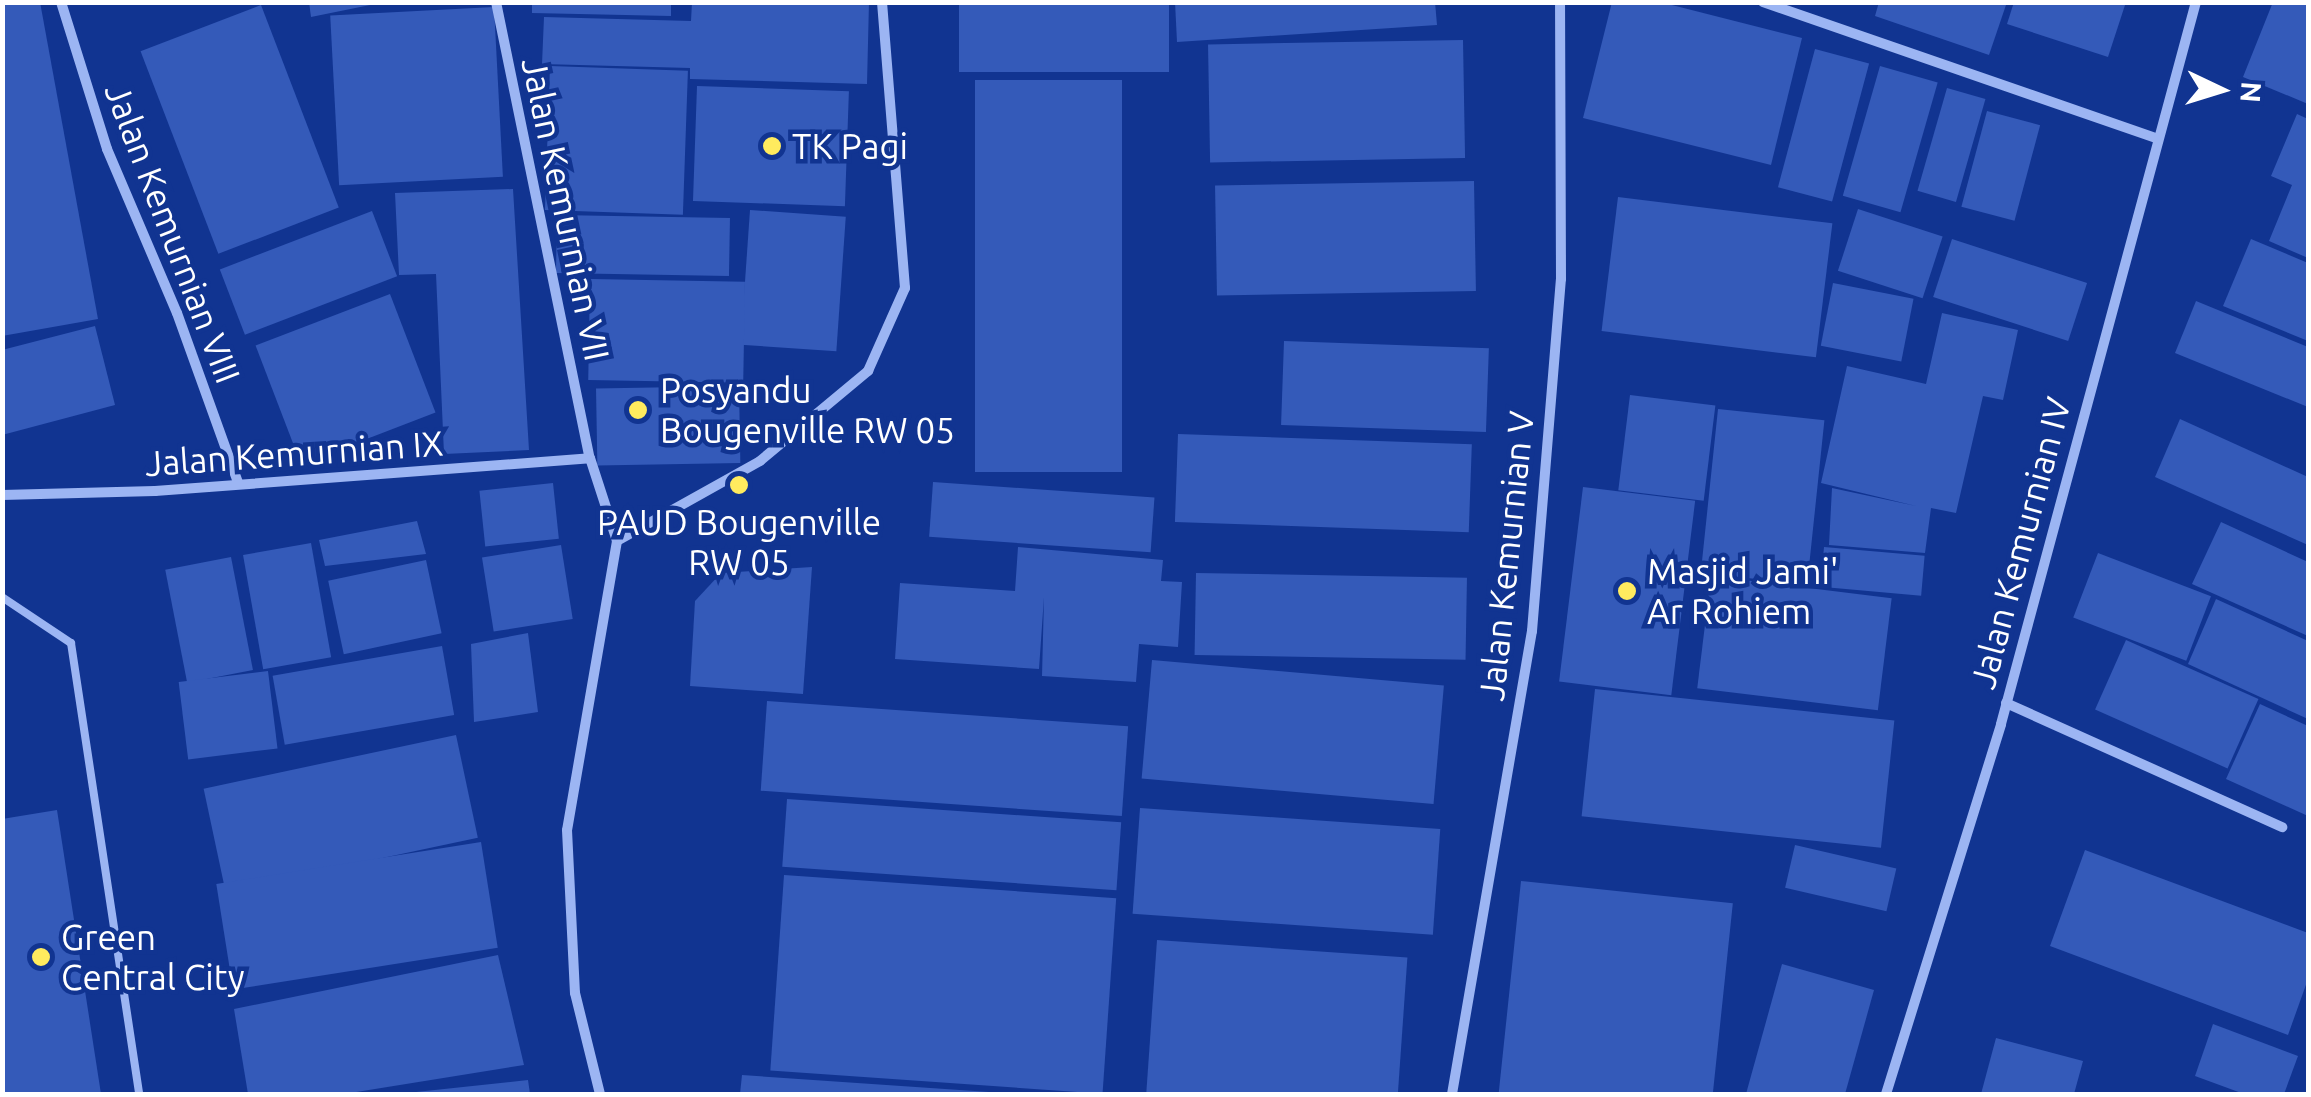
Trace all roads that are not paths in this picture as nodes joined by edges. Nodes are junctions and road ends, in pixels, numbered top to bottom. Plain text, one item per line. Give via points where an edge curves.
1 (61, 2) edge
2 (496, 2) edge
3 (882, 2) edge
4 (1560, 2) edge
5 (1571, 2) edge
6 (1763, 2) edge
7 (2196, 2) edge
8 (1564, 19) junction
9 (2156, 138) junction
10 (590, 458) junction
11 (238, 482) junction
12 (2, 495) edge
13 (617, 542) junction
14 (2, 597) edge
15 (2006, 703) junction
16 (2282, 827) dead end
17 (139, 1094) edge
18 (600, 1094) edge
19 (1452, 1094) edge
20 (1886, 1094) edge

1 - 11 street, Jalan Kemurnian VIII via 107,148 177,312
2 - 10 street, Jalan Kemurnian VII
3 - 13 street via 905,288 868,371 760,461
4 - 8 street, Jalan Kemurnian V
5 - 8 street, Jalan Kemurnian V
6 - 9 street
7 - 9 street, Jalan Kemurnian IV
8 - 19 street, Jalan Kemurnian V via 1562,279 1532,631
9 - 15 street, Jalan Kemurnian IV
10 - 11 street, Jalan Kemurnian IX
10 - 13 street, Jalan Kemurnian VII
11 - 12 street, Jalan Kemurnian IX
13 - 18 street via 568,830 576,993
14 - 17 lane via 71,643
15 - 16 street
15 - 20 street, Jalan Kemurnian IV

